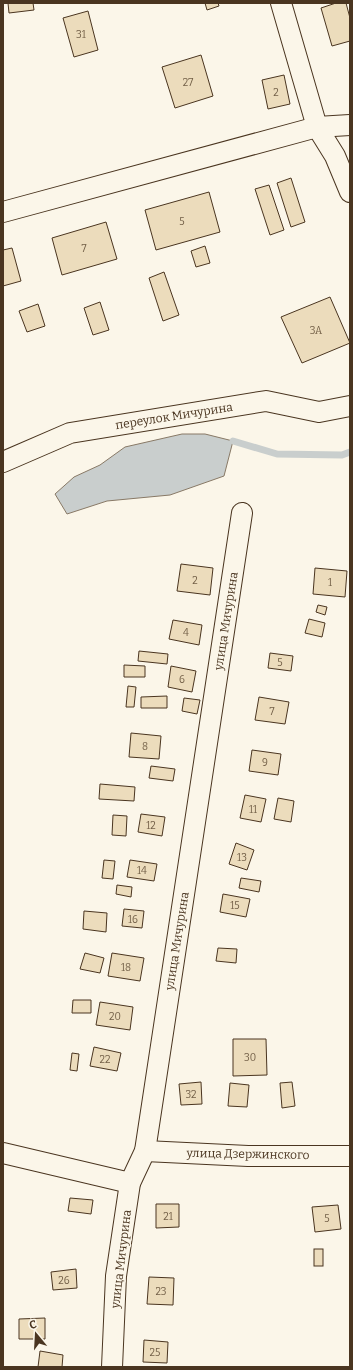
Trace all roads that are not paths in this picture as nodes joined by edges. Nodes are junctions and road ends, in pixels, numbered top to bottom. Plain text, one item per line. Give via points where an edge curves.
1 (281, 3) edge
2 (350, 125) edge
3 (317, 127) junction
4 (350, 192) edge
5 (3, 212) edge
6 (350, 406) edge
7 (3, 462) edge
8 (242, 513) dead end
9 (145, 1151) junction
10 (5, 1154) edge
11 (350, 1156) edge
12 (130, 1183) junction
13 (112, 1367) edge

1 - 3 street
2 - 3 street
3 - 4 street via 335,156
3 - 5 street
6 - 7 street, переулок Мичурина via 319,412 266,401 70,433
8 - 9 street, улица Мичурина
9 - 11 street, улица Дзержинского via 248,1156
9 - 12 street, улица Мичурина
10 - 12 street
12 - 13 street, улица Мичурина via 116,1276

